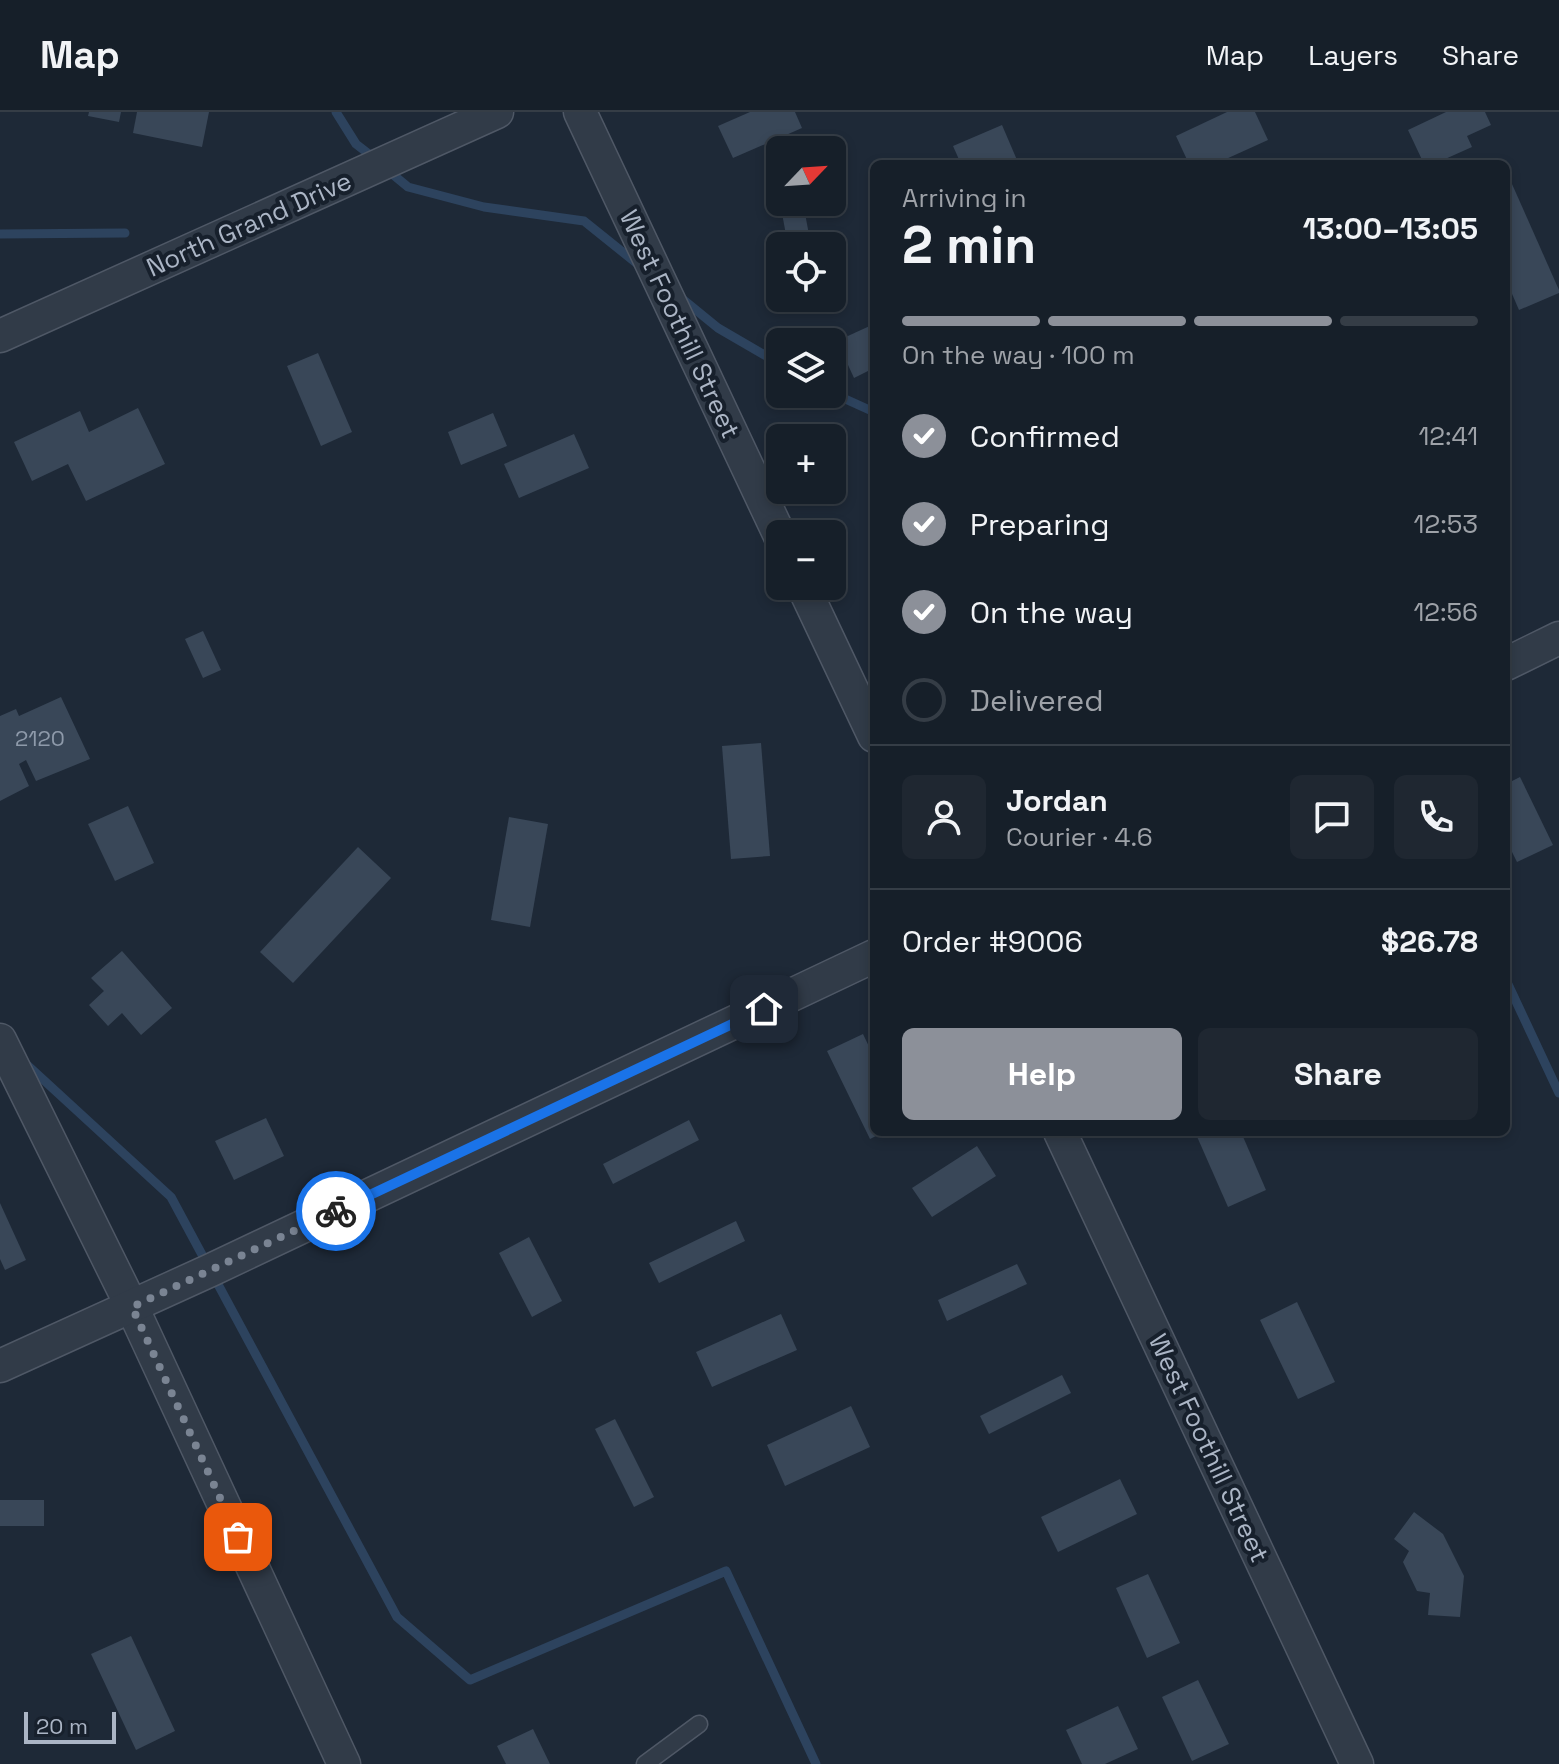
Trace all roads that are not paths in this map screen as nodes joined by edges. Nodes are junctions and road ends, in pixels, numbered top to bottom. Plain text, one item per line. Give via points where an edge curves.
1 (497, 112) edge
2 (580, 112) edge
3 (0, 336) edge
4 (772, 520) edge
5 (810, 600) edge
6 (1559, 638) edge
7 (1510, 662) edge
8 (870, 728) edge
9 (870, 958) edge
10 (0, 1040) edge
11 (1062, 1136) edge
12 (132, 1307) junction
13 (0, 1366) edge
14 (699, 1724) dead end
15 (344, 1764) edge
16 (645, 1764) edge
17 (1357, 1764) edge

1 - 3 street, North Grand Drive
2 - 4 street, West Foothill Street
5 - 8 street
6 - 7 street
9 - 12 street
10 - 12 street
11 - 17 street, West Foothill Street
12 - 13 street
12 - 15 street
14 - 16 lane

